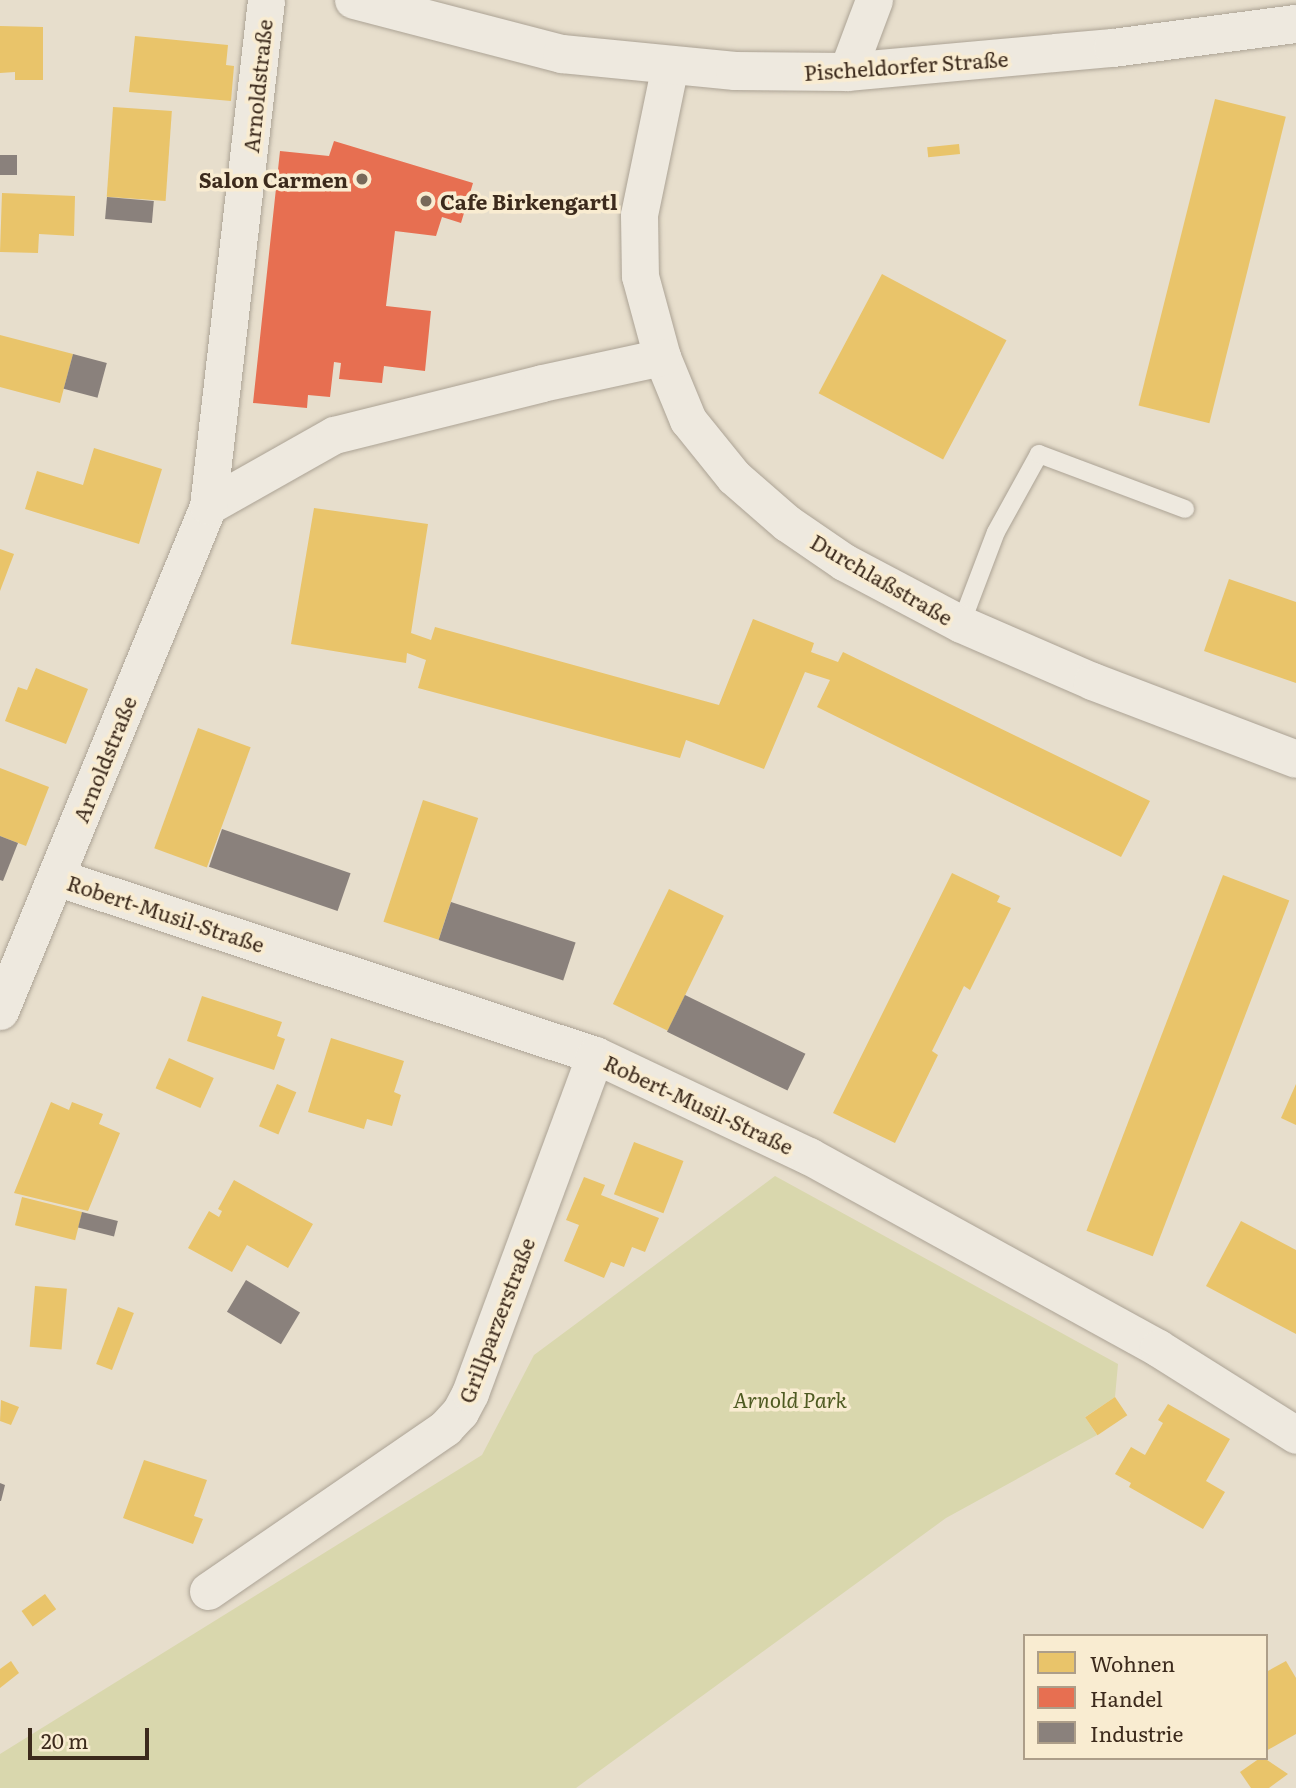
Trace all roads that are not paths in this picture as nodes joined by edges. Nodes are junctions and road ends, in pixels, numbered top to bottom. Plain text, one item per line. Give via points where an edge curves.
1 (266, 0) edge
2 (354, 0) edge
3 (874, 0) edge
4 (1296, 24) edge
5 (670, 65) junction
6 (847, 72) junction
7 (662, 357) junction
8 (208, 506) junction
9 (1185, 509) dead end
10 (961, 624) junction
11 (1296, 759) edge
12 (56, 877) junction
13 (0, 1011) edge
14 (595, 1055) junction
15 (1296, 1435) edge
16 (208, 1591) dead end

1 - 8 street, Arnoldstraße
2 - 5 main road, Pischeldorfer Straße via 562,54
3 - 6 street
4 - 6 main road, Pischeldorfer Straße via 1113,48
5 - 6 main road, Pischeldorfer Straße
5 - 7 street, Durchlaßstraße via 639,215 640,276
7 - 8 street via 334,435
7 - 10 street, Durchlaßstraße via 688,420 734,477 844,562
8 - 12 street, Arnoldstraße
9 - 10 lane via 1039,454 996,532
10 - 11 street, Durchlaßstraße via 1091,681
12 - 13 street, Arnoldstraße
12 - 14 street, Robert-Musil-Straße
14 - 15 street, Robert-Musil-Straße via 809,1156 1158,1348
14 - 16 street, Grillparzerstraße via 460,1412 445,1428

